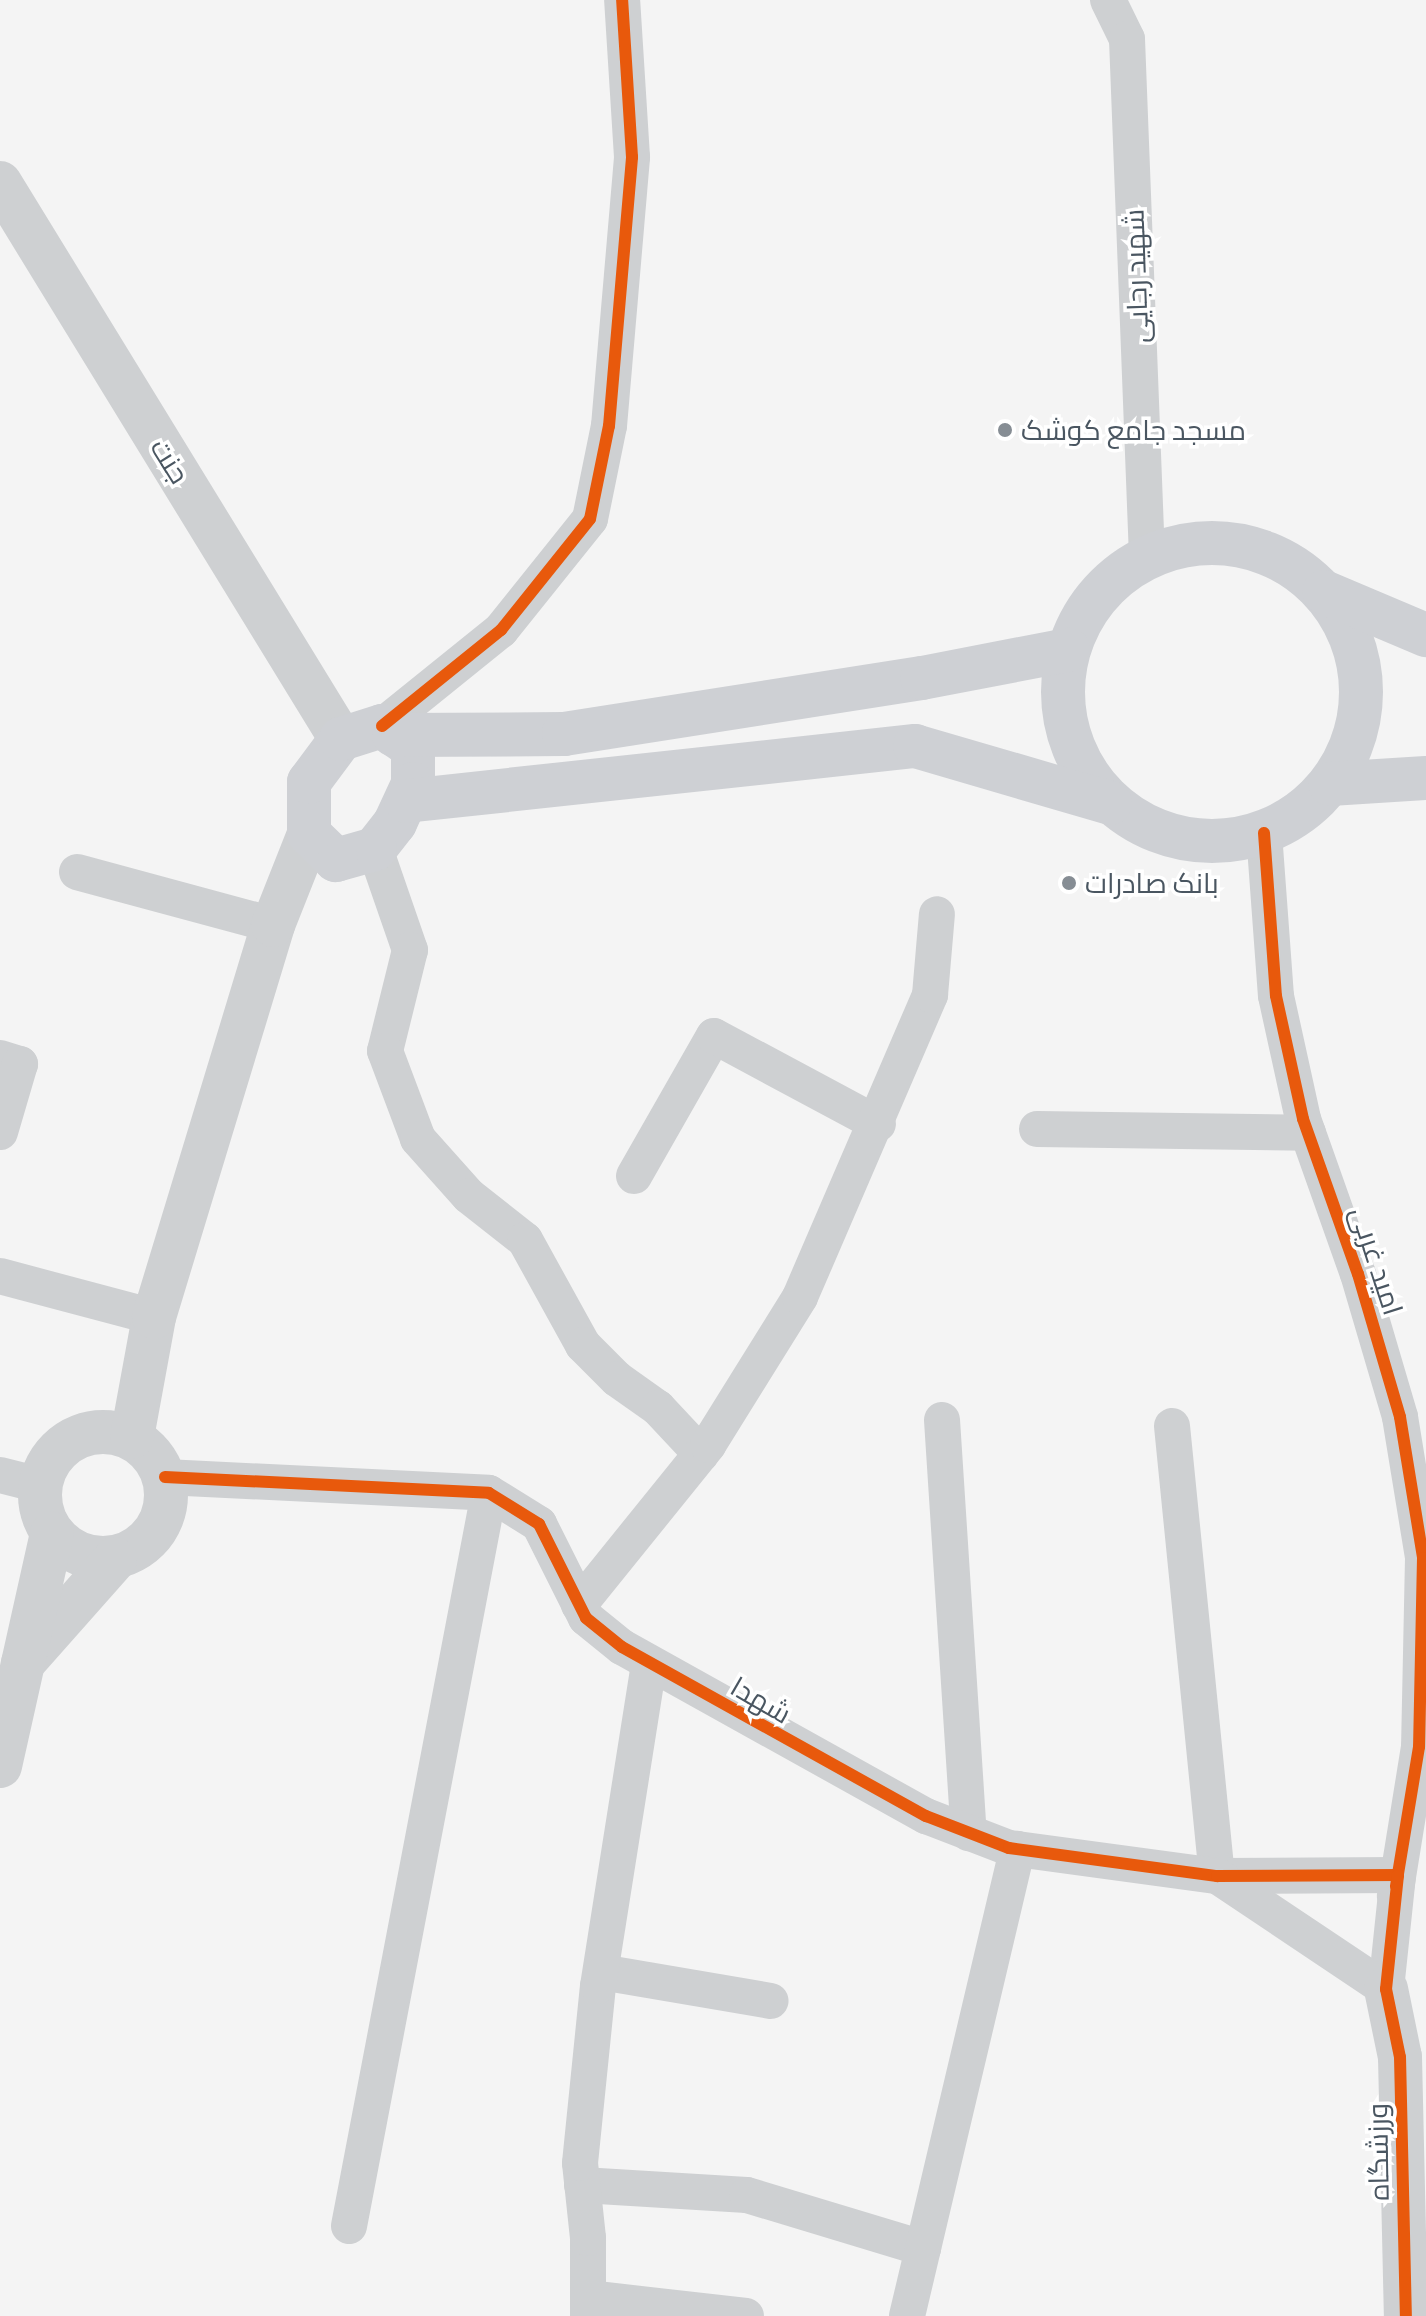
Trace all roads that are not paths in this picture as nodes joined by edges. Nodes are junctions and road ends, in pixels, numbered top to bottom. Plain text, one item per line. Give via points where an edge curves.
1 (622, 0) edge
2 (1108, 0) edge
3 (0, 183) edge
4 (1147, 557) junction
5 (1324, 592) junction
6 (1426, 635) edge
7 (1068, 650) junction
8 (388, 731) junction
9 (341, 739) junction
10 (1426, 778) edge
11 (1330, 784) junction
12 (406, 801) junction
13 (1110, 803) junction
14 (1264, 833) junction
15 (309, 834) junction
16 (375, 849) junction
17 (77, 872) dead end
18 (937, 914) dead end
19 (273, 925) junction
20 (0, 1058) edge
21 (878, 1124) junction
22 (1037, 1129) dead end
23 (0, 1132) edge
24 (1308, 1133) junction
25 (634, 1176) dead end
26 (0, 1276) edge
27 (154, 1317) junction
28 (942, 1420) dead end
29 (1172, 1426) dead end
30 (132, 1437) junction
31 (1416, 1453) edge
32 (701, 1454) junction
33 (165, 1477) junction
34 (20, 1480) edge
35 (489, 1493) junction
36 (52, 1534) junction
37 (115, 1559) junction
38 (579, 1605) junction
39 (1424, 1635) edge
40 (649, 1663) junction
41 (9, 1667) edge
42 (0, 1766) edge
43 (1417, 1809) edge
44 (969, 1833) junction
45 (1017, 1849) junction
46 (1217, 1876) junction
47 (1396, 1886) junction
48 (601, 1972) junction
49 (1386, 1989) junction
50 (771, 2001) dead end
51 (1413, 2060) edge
52 (582, 2185) junction
53 (349, 2226) dead end
54 (923, 2248) junction
55 (588, 2307) edge
56 (746, 2316) edge
57 (907, 2316) edge
58 (1406, 2316) edge

1 - 8 street via 632,157 609,426 590,519 501,630
2 - 4 street, شهید رجایی via 1127,39
3 - 9 street, جنت
4 - 5 main road via 1183,544 1247,547 1294,567
4 - 7 main road via 1112,580 1085,612
5 - 6 main road
5 - 11 main road via 1347,626 1359,666 1361,708 1351,748
7 - 8 main road via 564,734
7 - 13 main road via 1062,691 1067,732 1084,771
8 - 9 main road
8 - 12 main road via 413,748 413,784
9 - 15 main road via 309,782
10 - 11 main road
11 - 14 main road via 1301,813
12 - 13 main road via 915,746
12 - 16 main road
13 - 14 main road via 1144,826 1182,840 1224,842
14 - 24 street, امید غربی via 1276,996
15 - 16 main road via 336,860
15 - 19 street
16 - 32 street via 410,950 385,1051 418,1139 469,1196 525,1240 583,1345 617,1379 658,1408
17 - 19 street
18 - 21 street via 930,995
19 - 27 street
20 - 23 street via 20,1064
21 - 25 street via 714,1036
21 - 32 street via 800,1297
22 - 24 street
24 - 31 street, امید غربی
26 - 27 street
27 - 30 street
28 - 44 street
29 - 46 street
30 - 33 street via 153,1454
30 - 34 street via 103,1431 74,1438
31 - 39 street, امید غربی
32 - 38 street
33 - 35 street, شهدا
33 - 37 street via 165,1513 146,1543
34 - 36 street
35 - 38 street, شهدا via 539,1524
35 - 53 street
36 - 37 street via 80,1555
36 - 41 street
37 - 41 street
38 - 40 street, شهدا via 586,1618
39 - 43 street, امید غربی
40 - 44 street, شهدا via 831,1765
40 - 48 street
41 - 42 street
43 - 47 street, امید غربی
44 - 45 street, شهدا
45 - 46 street, شهدا
45 - 54 street
46 - 47 street, شهدا
46 - 49 street
47 - 49 street, امید غربی
48 - 50 street
48 - 52 street
49 - 51 street, ورزشگاه
51 - 58 street, ورزشگاه
52 - 54 street via 747,2195
52 - 55 street
54 - 57 street
55 - 56 street

